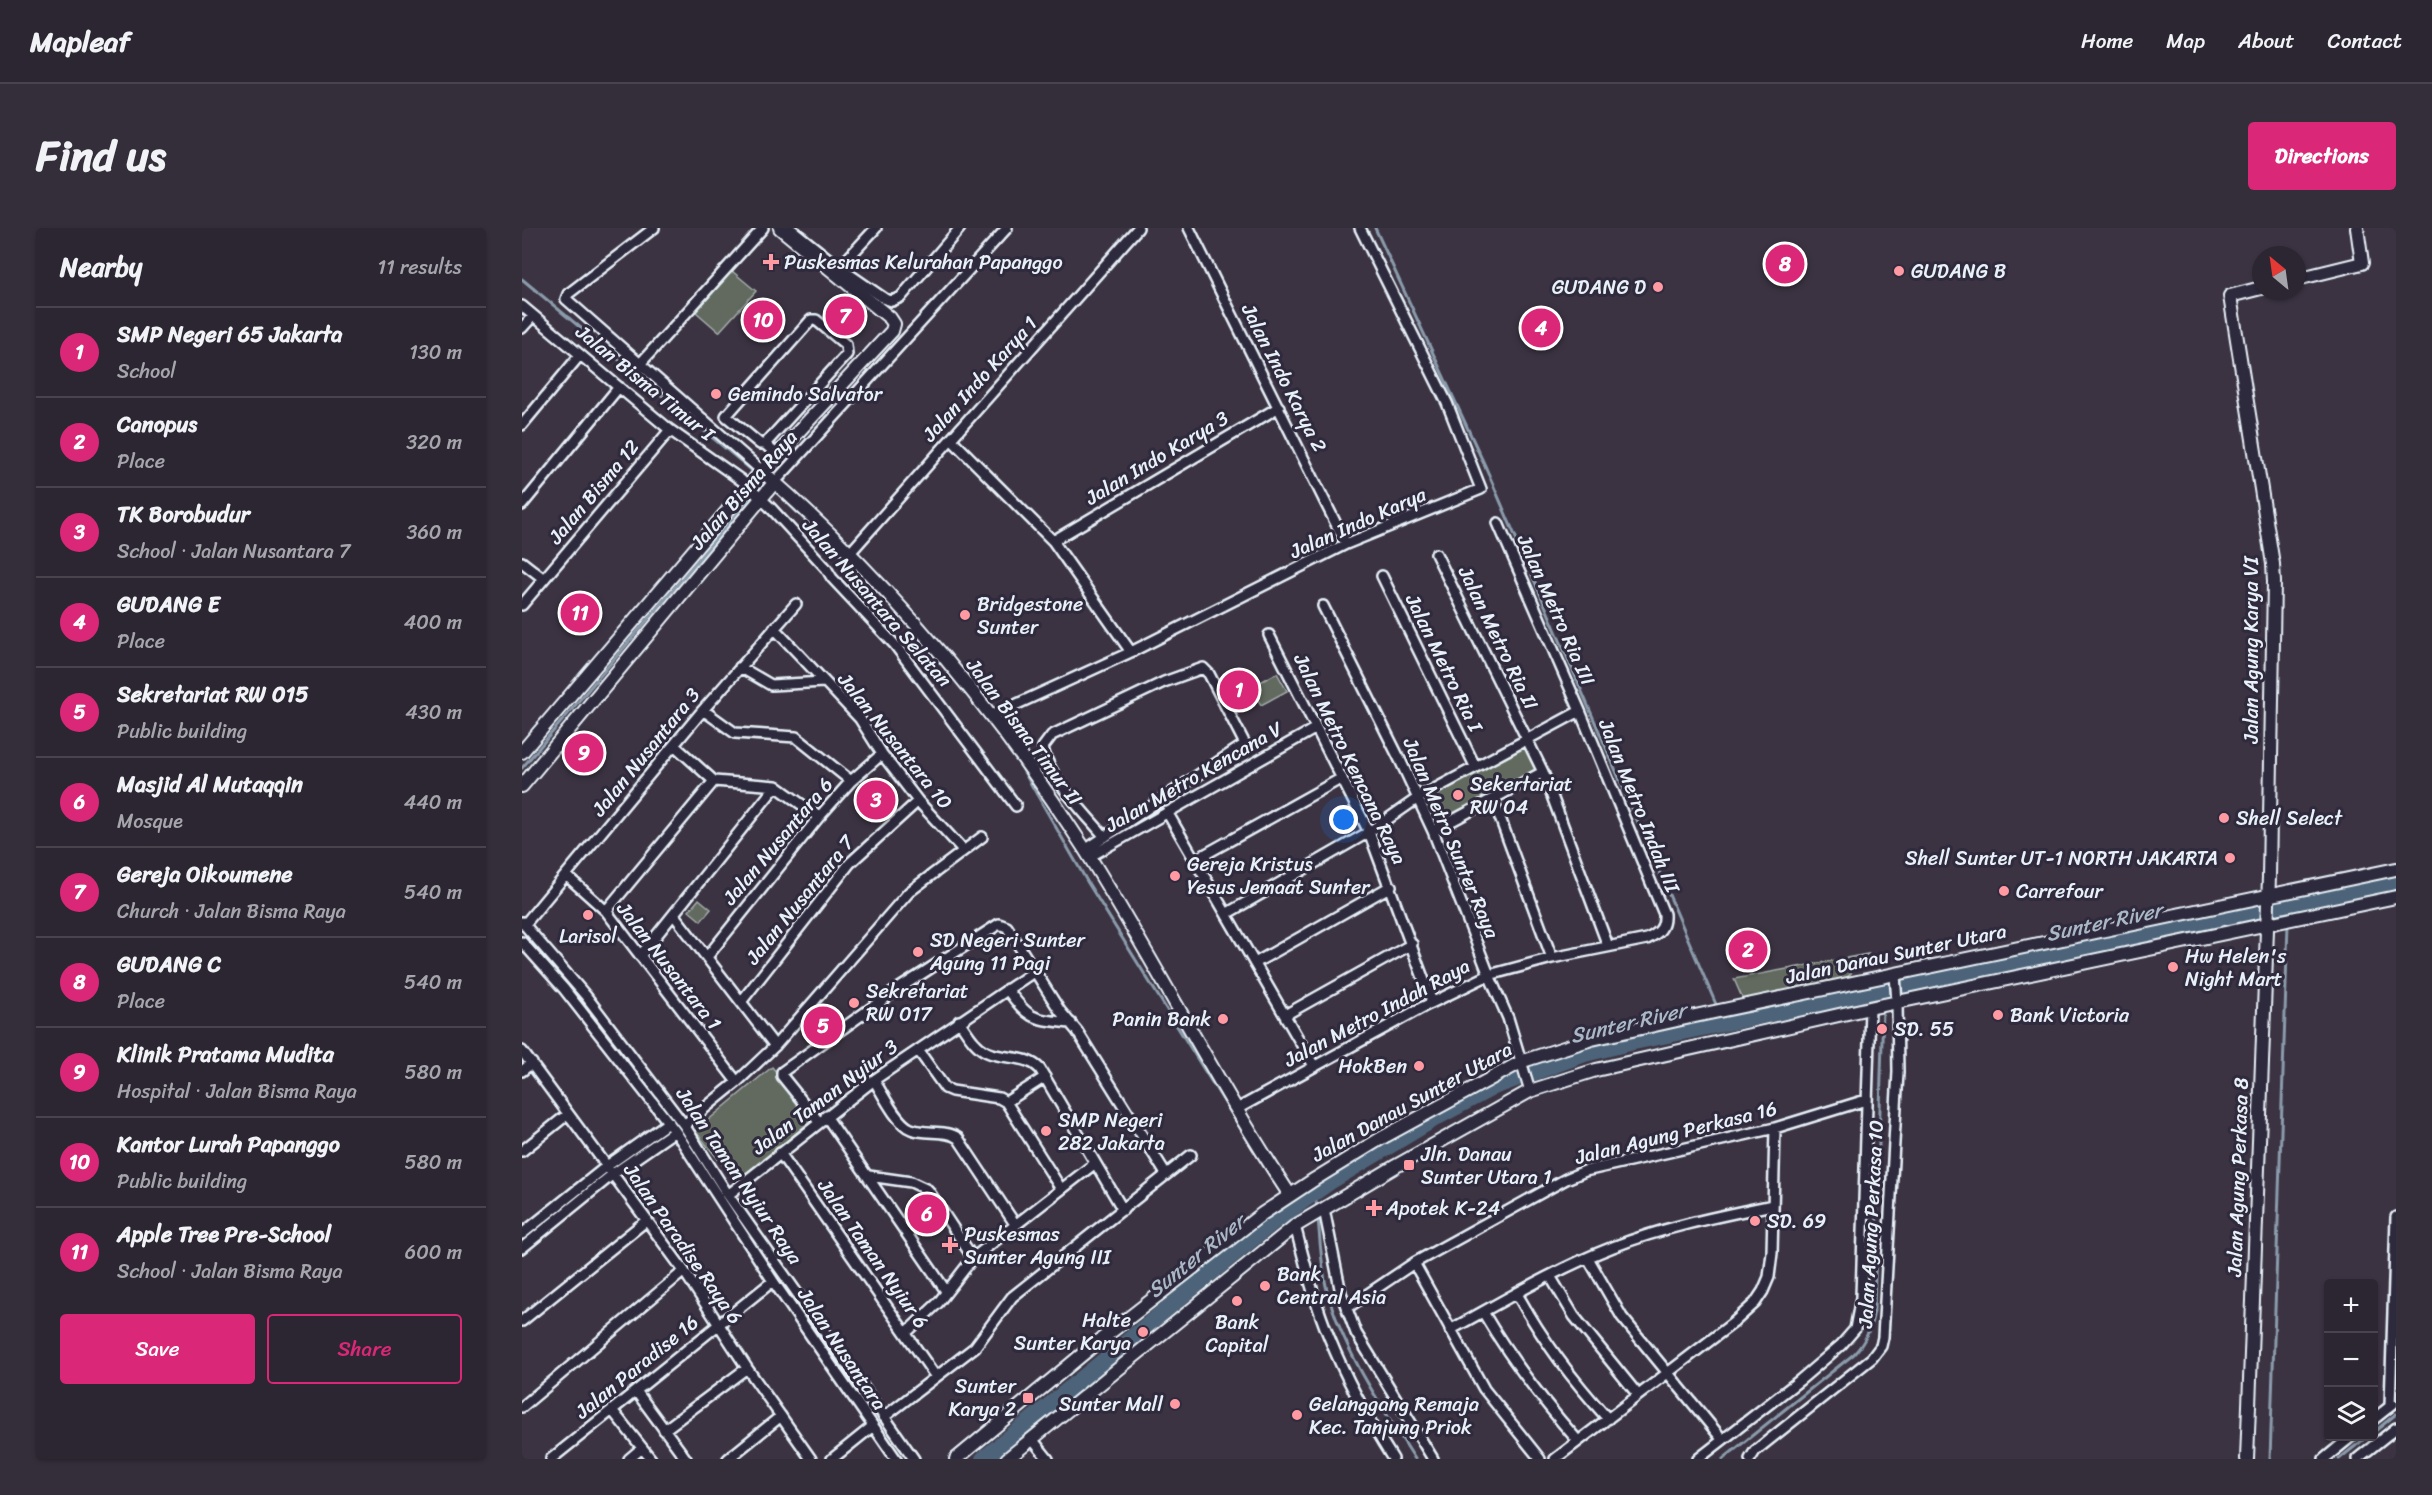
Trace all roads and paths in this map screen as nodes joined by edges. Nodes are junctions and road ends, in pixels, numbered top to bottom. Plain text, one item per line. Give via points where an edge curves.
1 (654, 228) edge
2 (763, 228) edge
3 (780, 228) edge
4 (790, 228) edge
5 (960, 228) edge
6 (1006, 228) edge
7 (1138, 228) edge
8 (1189, 228) edge
9 (1360, 228) edge
10 (2357, 228) edge
11 (873, 229) edge
12 (837, 271) junction
13 (2306, 277) edge
14 (2252, 290) edge
15 (522, 306) edge
16 (533, 316) junction
17 (522, 328) edge
18 (580, 355) junction
19 (639, 365) junction
20 (619, 387) junction
21 (1279, 407) junction
22 (726, 416) junction
23 (522, 425) edge
24 (670, 430) junction
25 (713, 430) junction
26 (951, 439) junction
27 (765, 444) junction
28 (777, 455) junction
29 (754, 481) junction
30 (773, 484) junction
31 (761, 497) junction
32 (522, 505) edge
33 (1498, 523) dead end
34 (1053, 541) junction
35 (1346, 544) junction
36 (849, 554) junction
37 (1436, 554) dead end
38 (522, 562) edge
39 (1382, 576) dead end
40 (544, 579) junction
41 (796, 604) dead end
42 (522, 605) edge
43 (1323, 606) dead end
44 (774, 628) junction
45 (1269, 635) dead end
46 (1131, 652) junction
47 (740, 667) junction
48 (824, 682) junction
49 (703, 710) junction
50 (1581, 711) junction
51 (991, 716) junction
52 (1316, 728) junction
53 (1527, 739) junction
54 (674, 744) junction
55 (522, 752) edge
56 (882, 754) junction
57 (1475, 766) junction
58 (1543, 772) junction
59 (1342, 778) junction
60 (714, 781) junction
61 (851, 781) junction
62 (522, 786) edge
63 (776, 786) junction
64 (1063, 786) junction
65 (1048, 794) junction
66 (1418, 798) junction
67 (1493, 799) junction
68 (918, 801) junction
69 (1016, 806) dead end
70 (1167, 812) junction
71 (819, 817) junction
72 (1433, 831) junction
73 (1369, 832) junction
74 (982, 837) dead end
75 (1105, 837) junction
76 (963, 850) junction
77 (1087, 853) junction
78 (1195, 860) junction
79 (2396, 869) edge
80 (567, 876) junction
81 (1390, 886) junction
82 (2396, 897) edge
83 (2268, 899) junction
84 (606, 911) junction
85 (1226, 914) junction
86 (1664, 914) joint
87 (674, 915) junction
88 (2269, 922) junction
89 (523, 923) edge
90 (522, 942) edge
91 (1412, 944) junction
92 (1608, 946) junction
93 (640, 956) junction
94 (707, 957) junction
95 (1552, 958) junction
96 (1255, 963) junction
97 (1035, 971) junction
98 (1488, 975) junction
99 (1895, 977) junction
100 (1007, 990) junction
101 (1894, 1001) junction
102 (741, 1002) junction
103 (1432, 1002) junction
104 (1872, 1007) junction
105 (1285, 1015) junction
106 (959, 1021) junction
107 (1071, 1023) junction
108 (776, 1046) junction
109 (918, 1050) junction
110 (522, 1051) edge
111 (532, 1063) junction
112 (1523, 1064) junction
113 (1314, 1066) junction
114 (522, 1071) edge
115 (1045, 1077) junction
116 (874, 1080) junction
117 (737, 1082) junction
118 (1529, 1088) junction
119 (1866, 1100) junction
120 (1005, 1102) junction
121 (1237, 1109) junction
122 (568, 1114) junction
123 (823, 1119) junction
124 (669, 1122) junction
125 (684, 1125) junction
126 (1775, 1128) junction
127 (675, 1131) junction
128 (522, 1151) edge
129 (780, 1153) junction
130 (1191, 1155) dead end
131 (1094, 1164) junction
132 (607, 1166) junction
133 (613, 1174) junction
134 (1166, 1174) junction
135 (869, 1176) junction
136 (1061, 1189) junction
137 (728, 1195) junction
138 (1288, 1196) junction
139 (1773, 1205) junction
140 (1123, 1210) junction
141 (1322, 1211) junction
142 (2396, 1217) edge
143 (647, 1220) junction
144 (1015, 1224) junction
145 (1297, 1225) junction
146 (522, 1234) edge
147 (522, 1248) edge
148 (973, 1258) junction
149 (1587, 1258) junction
150 (1414, 1263) junction
151 (684, 1271) junction
152 (1550, 1276) junction
153 (773, 1281) junction
154 (946, 1292) junction
155 (1517, 1294) junction
156 (1347, 1308) junction
157 (1483, 1312) junction
158 (2394, 1312) edge
159 (522, 1321) edge
160 (718, 1325) junction
161 (1450, 1330) junction
162 (906, 1333) junction
163 (747, 1368) junction
164 (1668, 1374) junction
165 (936, 1377) junction
166 (636, 1391) junction
167 (1638, 1395) junction
168 (2393, 1404) edge
169 (522, 1407) edge
170 (612, 1410) junction
171 (2378, 1415) edge
172 (782, 1416) junction
173 (884, 1416) junction
174 (1608, 1419) junction
175 (873, 1426) junction
176 (2396, 1428) edge
177 (664, 1430) junction
178 (1032, 1439) junction
179 (1722, 1439) junction
180 (2347, 1441) edge
181 (1578, 1442) junction
182 (642, 1448) junction
183 (1752, 1455) edge
184 (1706, 1457) edge
185 (550, 1459) edge
186 (629, 1459) edge
187 (651, 1459) edge
188 (686, 1459) edge
189 (728, 1459) edge
190 (811, 1459) edge
191 (832, 1459) edge
192 (896, 1459) edge
193 (914, 1459) edge
194 (956, 1459) edge
195 (1007, 1459) edge
196 (1048, 1459) edge
197 (1393, 1459) edge
198 (1433, 1459) edge
199 (1540, 1459) edge
200 (1555, 1459) edge
201 (2247, 1459) edge
202 (2324, 1459) edge
203 (2357, 1459) edge

1 - 19 street, Jalan Bisma Timur II via 566,298
2 - 19 street
3 - 12 street, Jalan Bisma Raya
4 - 12 street
5 - 12 street via 901,297 892,301
6 - 30 street, Jalan Bisma Raya
7 - 26 street, Jalan Indo Karya 1
8 - 21 street, Jalan Indo Karya 2
9 - 35 street, Jalan Indo Karya via 1447,403 1481,489
10 - 13 street via 2362,263
11 - 12 street
12 - 28 street, Jalan Bisma Raya via 890,318 894,324 892,331
14 - 83 street, Jalan Agung Karya VI via 2230,296 2273,573
15 - 16 street, Jalan Bisma Timur I
16 - 17 street
16 - 18 street, Jalan Bisma Timur I
18 - 20 street, Jalan Bisma Timur I
18 - 23 street
19 - 25 street, Jalan Bisma Timur II
20 - 24 street, Jalan Bisma Timur I
20 - 32 street
21 - 34 street, Jalan Indo Karya 3
21 - 35 street, Jalan Indo Karya 2
22 - 25 street
22 - 27 street
22 - 27 street via 811,320 816,320 846,345 848,354
24 - 29 street, Jalan Bisma Timur I
24 - 40 street, Jalan Bisma 12
25 - 29 street, Jalan Bisma Timur II
26 - 34 street
26 - 36 street, Jalan Indo Karya 1
27 - 28 street
28 - 29 street, Jalan Bisma Raya
29 - 30 street, Jalan Bisma Timur II
29 - 31 street, Jalan Nusantara Selatan
29 - 55 street, Jalan Bisma Raya
30 - 31 street, Jalan Bisma Raya
30 - 36 street, Jalan Bisma Timur II
31 - 62 street, Jalan Bisma Raya
31 - 69 street, Jalan Nusantara Selatan via 895,645
33 - 50 street, Jalan Metro Ria III
34 - 46 street
35 - 46 street, Jalan Indo Karya
36 - 51 street, Jalan Bisma Timur II via 919,626
37 - 53 street, Jalan Metro Ria II
38 - 40 street
39 - 57 street, Jalan Metro Ria I
40 - 42 street, Jalan Bisma 12
41 - 44 street, Jalan Nusantara 3
43 - 66 street, Jalan Metro Sunter Raya
44 - 47 street, Jalan Nusantara 3
44 - 48 street, Jalan Nusantara 10
45 - 52 street, Jalan Metro Kencana Raya
46 - 51 street, Jalan Indo Karya
47 - 48 street via 771,685
47 - 49 street, Jalan Nusantara 3
48 - 56 street, Jalan Nusantara 10 via 860,719
49 - 54 street, Jalan Nusantara 3
49 - 61 street via 735,733 799,739
50 - 53 street
50 - 86 street, Jalan Metro Indah III
51 - 65 street, Jalan Bisma Timur II
52 - 59 street, Jalan Metro Kencana Raya
52 - 70 street, Jalan Metro Kencana V
53 - 57 street
53 - 58 street, Jalan Metro Ria II
54 - 60 street
54 - 80 street, Jalan Nusantara 3
56 - 61 street, Jalan Nusantara 6
56 - 68 street, Jalan Nusantara 10
57 - 66 street
58 - 67 street
58 - 92 street, Jalan Metro Ria II
59 - 73 street, Jalan Metro Kencana Raya
59 - 78 street
60 - 63 street
60 - 84 street
61 - 71 street, Jalan Nusantara 6
63 - 71 street
63 - 87 street
64 - 65 street
64 - 75 street
64 - 75 street via 1043,750 1052,735 1197,669 1203,668 1209,674 1245,744
65 - 77 street, Jalan Bisma Timur II
66 - 72 street, Jalan Metro Sunter Raya
66 - 73 street
67 - 72 street
67 - 95 street
68 - 76 street, Jalan Nusantara 10
68 - 102 street, Jalan Nusantara 7 via 850,863
70 - 77 street, Jalan Metro Kencana V
70 - 78 street
71 - 94 street, Jalan Nusantara 6
72 - 98 street, Jalan Metro Sunter Raya
73 - 81 street, Jalan Metro Kencana Raya
73 - 85 street
74 - 76 street
75 - 77 street
76 - 108 street via 909,892
77 - 121 street, Jalan Bisma Timur II
78 - 85 street
79 - 83 street, Jalan Danau Sunter Utara
80 - 84 street, Jalan Nusantara 1
80 - 89 street, Jalan Nusantara 3
81 - 91 street, Jalan Metro Kencana Raya
81 - 96 street
82 - 88 street
83 - 88 street, Jalan Agung Perkasa 8
83 - 99 street, Jalan Danau Sunter Utara
84 - 93 street, Jalan Nusantara 1
85 - 96 street
86 - 92 street, Jalan Metro Indah Raya via 1657,934
87 - 93 street
87 - 94 street
88 - 101 street
88 - 201 street, Jalan Agung Perkasa 8
89 - 125 street, Jalan Taman Nyiur Raya via 586,996
90 - 124 street, Jalan Nusantara
91 - 103 street, Jalan Metro Kencana Raya
91 - 105 street
92 - 95 street, Jalan Metro Indah Raya
93 - 117 street, Jalan Nusantara 1
94 - 102 street
95 - 98 street, Jalan Metro Indah Raya
96 - 105 street
97 - 100 street, Jalan Taman Nyiur 3
97 - 107 street
97 - 123 street via 1007,927 996,924 886,998 783,1072 782,1076
98 - 103 street, Jalan Metro Indah Raya
98 - 112 street, Jalan Metro Sunter Raya
99 - 101 street, Jalan Agung Perkasa 10
99 - 112 street, Jalan Danau Sunter Utara via 1592,1040
100 - 106 street, Jalan Taman Nyiur 3
100 - 107 street via 1028,1015
101 - 104 street
101 - 183 street, Jalan Agung Perkasa 10 via 1898,1072 1881,1346 1872,1358
102 - 108 street
103 - 113 street, Jalan Metro Indah Raya
104 - 118 street
104 - 119 street, Jalan Agung Perkasa 10
105 - 113 street
106 - 109 street, Jalan Taman Nyiur 3
106 - 115 street via 984,1050 1029,1061
107 - 134 street
108 - 117 street
109 - 116 street, Jalan Taman Nyiur 3
109 - 120 street via 945,1088
110 - 111 street, Jalan Paradise Raya 6
111 - 114 street
111 - 122 street, Jalan Paradise Raya 6
112 - 118 street, Jalan Metro Sunter Raya
112 - 138 street, Jalan Danau Sunter Utara via 1400,1128
113 - 121 street, Jalan Metro Indah Raya
115 - 120 street
115 - 131 street
116 - 123 street, Jalan Taman Nyiur 3
116 - 144 street via 905,1126 958,1138
117 - 125 street
118 - 141 street
119 - 126 street, Jalan Agung Perkasa 16
119 - 179 street, Jalan Agung Perkasa 10 via 1861,1297 1855,1329 1828,1357
120 - 136 street
121 - 138 street, Jalan Bisma Timur II
122 - 128 street
122 - 132 street, Jalan Paradise Raya 6
123 - 129 street, Jalan Taman Nyiur 3
123 - 135 street
124 - 127 street, Jalan Nusantara
124 - 132 street
125 - 137 street, Jalan Taman Nyiur Raya
126 - 139 street
126 - 150 street, Jalan Agung Perkasa 16 via 1585,1171
127 - 133 street
127 - 153 street, Jalan Nusantara
129 - 137 street, Jalan Taman Nyiur 3
129 - 162 street, Jalan Taman Nyiur 6
130 - 134 street
131 - 136 street
131 - 140 street
132 - 133 street, Jalan Paradise Raya 6
132 - 146 street
133 - 143 street, Jalan Paradise Raya 6
133 - 147 street
134 - 140 street
135 - 148 street via 911,1182 928,1190
135 - 154 street
136 - 144 street
137 - 173 street, Jalan Taman Nyiur Raya
138 - 194 street, Jalan Danau Sunter Utara via 1089,1349
139 - 149 street via 1640,1238
139 - 164 street via 1772,1253 1763,1291 1733,1323
140 - 165 street via 1012,1297 982,1340
141 - 145 street
141 - 156 street
142 - 158 street
143 - 151 street, Jalan Paradise Raya 6
143 - 159 street
144 - 148 street
145 - 178 street
145 - 197 street via 1313,1293 1329,1337
148 - 154 street
149 - 152 street
149 - 164 street via 1622,1317
150 - 156 street, Jalan Agung Perkasa 16
150 - 161 street
151 - 160 street, Jalan Paradise Raya 6
151 - 169 street
152 - 155 street
152 - 167 street via 1574,1316
153 - 160 street, Jalan Paradise 16
153 - 175 street, Jalan Nusantara
154 - 162 street
155 - 157 street
155 - 174 street via 1539,1334
156 - 198 street via 1356,1334
157 - 161 street
157 - 181 street via 1508,1355
158 - 168 street
160 - 163 street, Jalan Paradise Raya 6
160 - 166 street, Jalan Paradise 16
161 - 199 street via 1484,1389
162 - 165 street, Jalan Taman Nyiur 6
163 - 172 street, Jalan Paradise Raya 6
163 - 177 street
164 - 167 street
164 - 179 street
165 - 173 street
166 - 170 street, Jalan Paradise 16
166 - 177 street
167 - 174 street
168 - 171 street
170 - 182 street
170 - 185 street, Jalan Paradise 16
172 - 189 street
172 - 190 street, Jalan Paradise Raya 6
173 - 193 street, Jalan Taman Nyiur Raya
174 - 181 street
175 - 191 street
175 - 192 street, Jalan Nusantara
176 - 203 street
177 - 188 street
178 - 195 street
178 - 196 street
179 - 184 street, Jalan Agung Perkasa 10
180 - 202 street
181 - 200 street
182 - 186 street
182 - 187 street

